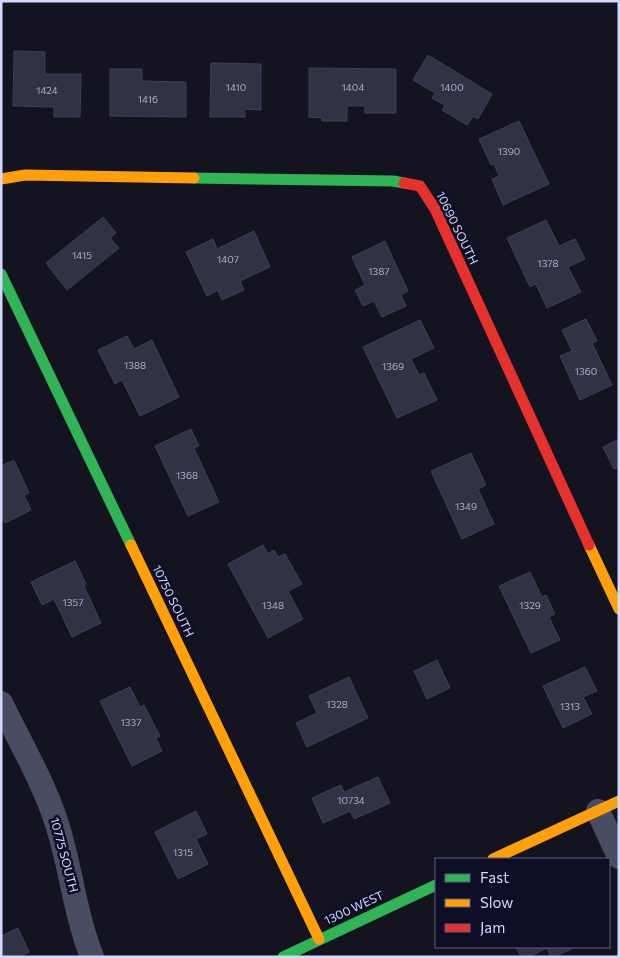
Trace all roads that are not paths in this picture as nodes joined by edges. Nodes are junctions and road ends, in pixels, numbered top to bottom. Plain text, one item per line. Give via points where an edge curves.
1 (1, 179) edge
2 (1, 274) edge
3 (619, 609) edge
4 (1, 703) edge
5 (619, 801) edge
6 (598, 811) junction
7 (619, 856) edge
8 (495, 858) edge
9 (435, 885) edge
10 (319, 939) junction
11 (92, 957) edge
12 (283, 957) edge

1 - 3 street, 10690 SOUTH via 25,175 393,181 420,186 435,209
2 - 10 street, 10750 SOUTH
4 - 11 street, 10775 SOUTH via 56,822 79,918
5 - 6 street
6 - 7 street
6 - 8 street
9 - 10 street, 1300 WEST
10 - 12 street, 1300 WEST

